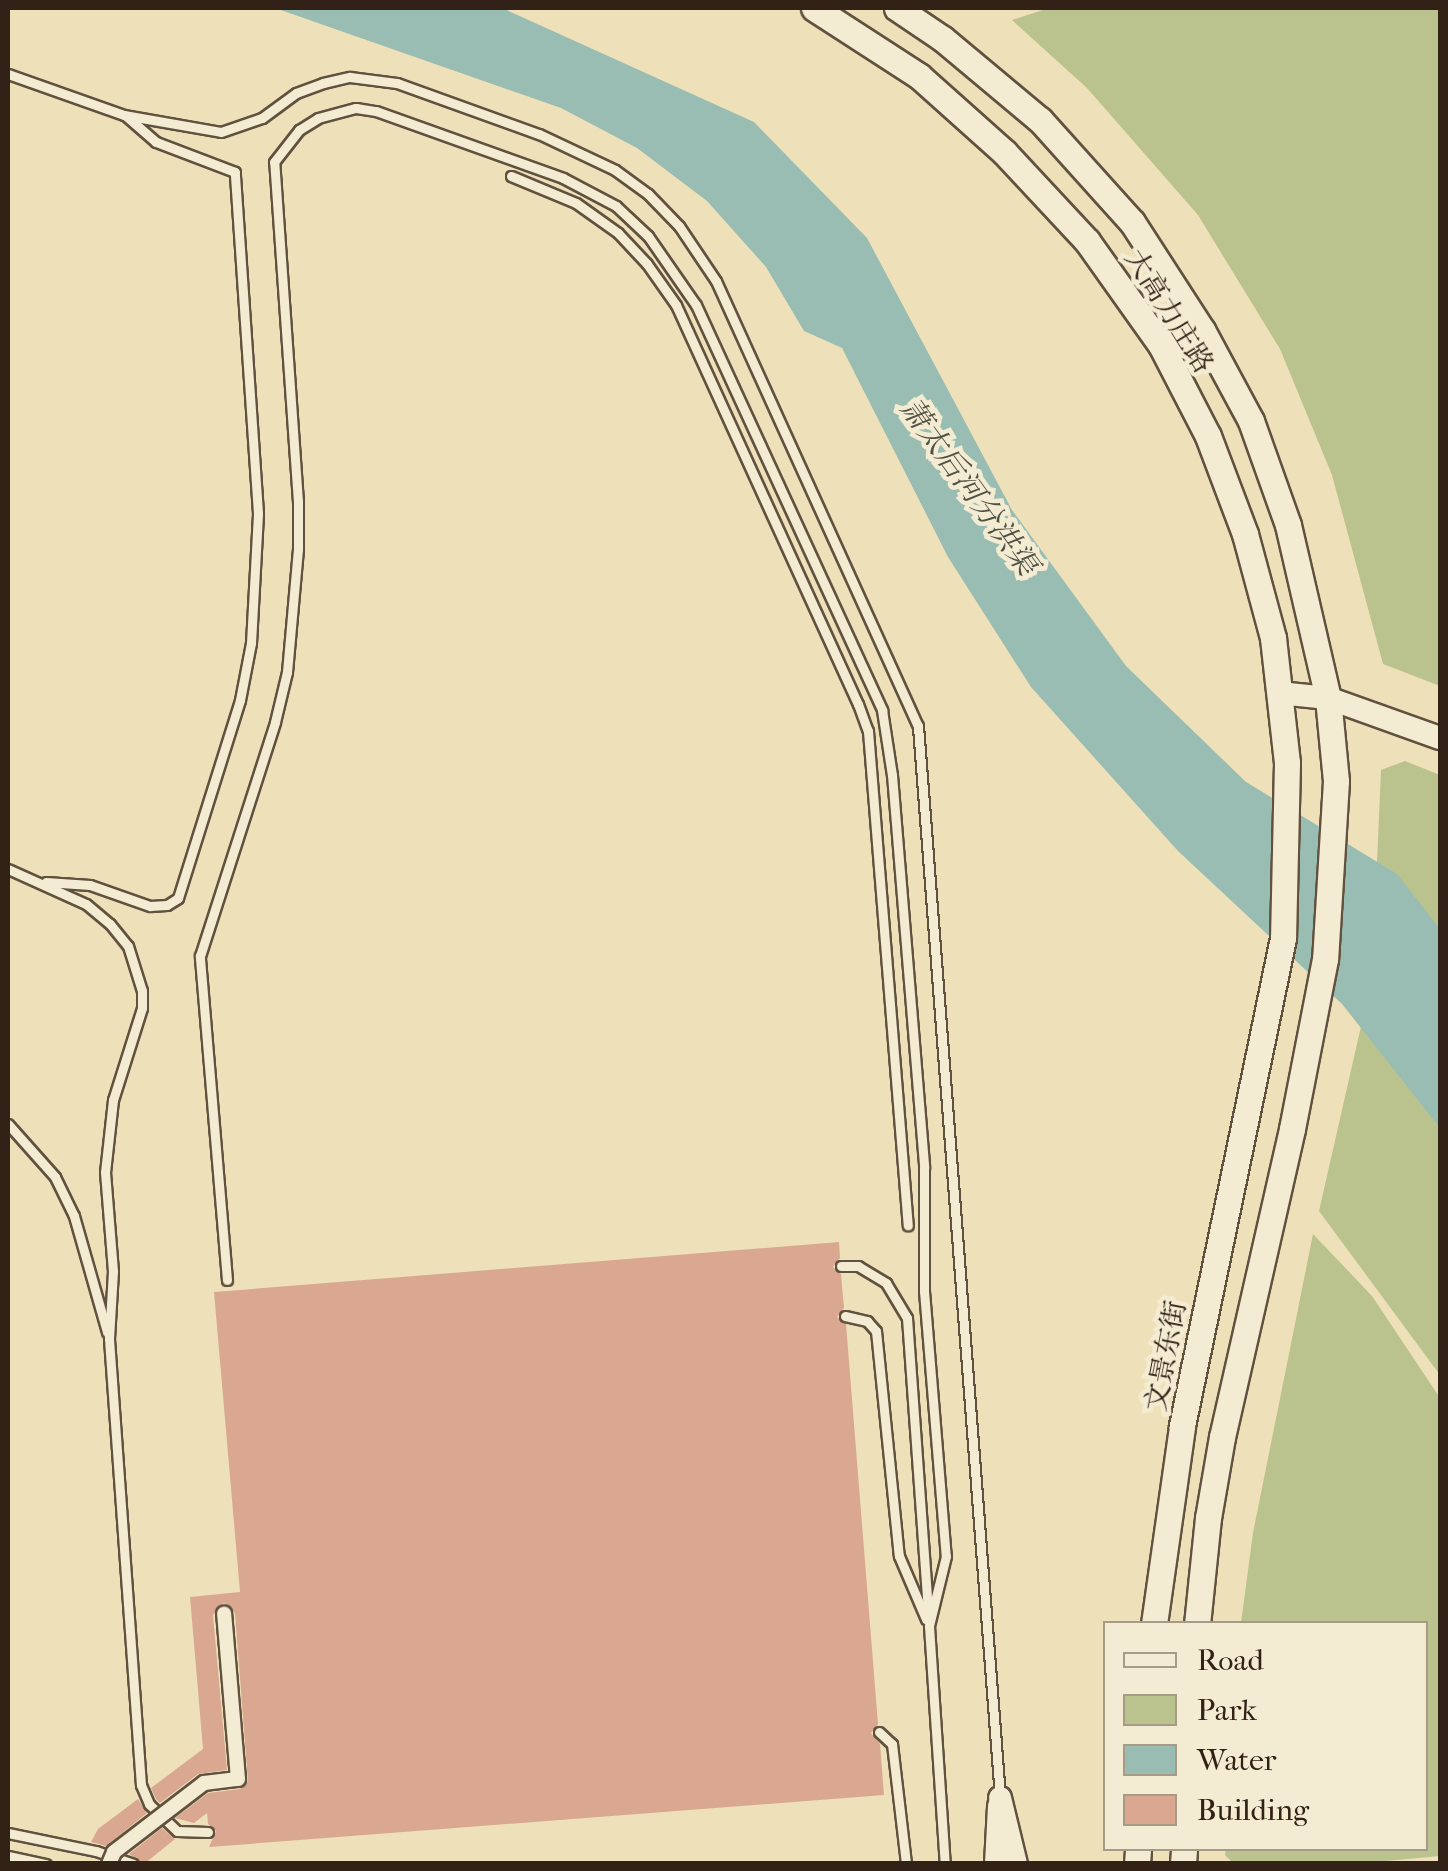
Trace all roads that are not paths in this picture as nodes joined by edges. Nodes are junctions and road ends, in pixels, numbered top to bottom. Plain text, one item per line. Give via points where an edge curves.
1 (814, 8) edge
2 (898, 8) edge
3 (8, 74) edge
4 (124, 115) junction
5 (511, 176) dead end
6 (1279, 694) junction
7 (1328, 698) junction
8 (1440, 738) edge
9 (1287, 763) joint
10 (8, 869) edge
11 (42, 881) junction
12 (8, 1124) edge
13 (908, 1225) dead end
14 (841, 1266) dead end
15 (227, 1280) dead end
16 (845, 1316) dead end
17 (109, 1339) junction
18 (224, 1614) dead end
19 (1154, 1621) edge
20 (1197, 1621) edge
21 (930, 1626) junction
22 (879, 1732) dead end
23 (1000, 1798) junction
24 (208, 1832) dead end
25 (8, 1834) edge
26 (8, 1856) edge
27 (46, 1864) edge
28 (108, 1864) edge
29 (133, 1864) edge
30 (906, 1864) edge
31 (945, 1864) edge
32 (996, 1864) edge
33 (1016, 1864) edge

1 - 6 main road, 大高力庄路 via 920,76 1004,153 1088,241 1161,345 1208,436 1245,534
2 - 7 main road, 大高力庄路 via 1040,120 1132,222 1202,330 1251,421 1288,525
3 - 4 lane
4 - 11 lane via 156,142 235,172 258,523 251,643 240,700 178,898 150,906 90,885
4 - 23 lane via 221,132 262,118 323,83 350,77 397,83 567,145 615,170 679,226 716,281 918,726
5 - 13 lane via 576,203 618,233 676,306 858,704 868,731
6 - 7 street
6 - 9 main road, 大高力庄路
7 - 8 street
7 - 20 main road, 大高力庄路 via 1336,781 1325,959 1222,1436
9 - 19 main road, 文景东街 via 1284,938 1176,1462
10 - 11 lane
11 - 17 lane via 110,924 128,946 142,991 108,1134
12 - 17 lane via 55,1178 74,1216
14 - 21 lane via 858,1266 886,1283 907,1318
15 - 21 lane via 200,956 275,722 298,548 274,162 299,130 356,108 563,178 616,206 648,236 696,305 882,710 924,1168 924,1291 946,1556
16 - 21 lane via 867,1321 876,1331 899,1556
17 - 24 lane via 141,1785 149,1804 177,1831
18 - 28 street, bridge via 238,1779 204,1783 114,1852
21 - 31 lane
22 - 30 lane via 892,1744
23 - 32 street
23 - 33 street
25 - 29 lane
26 - 27 lane

